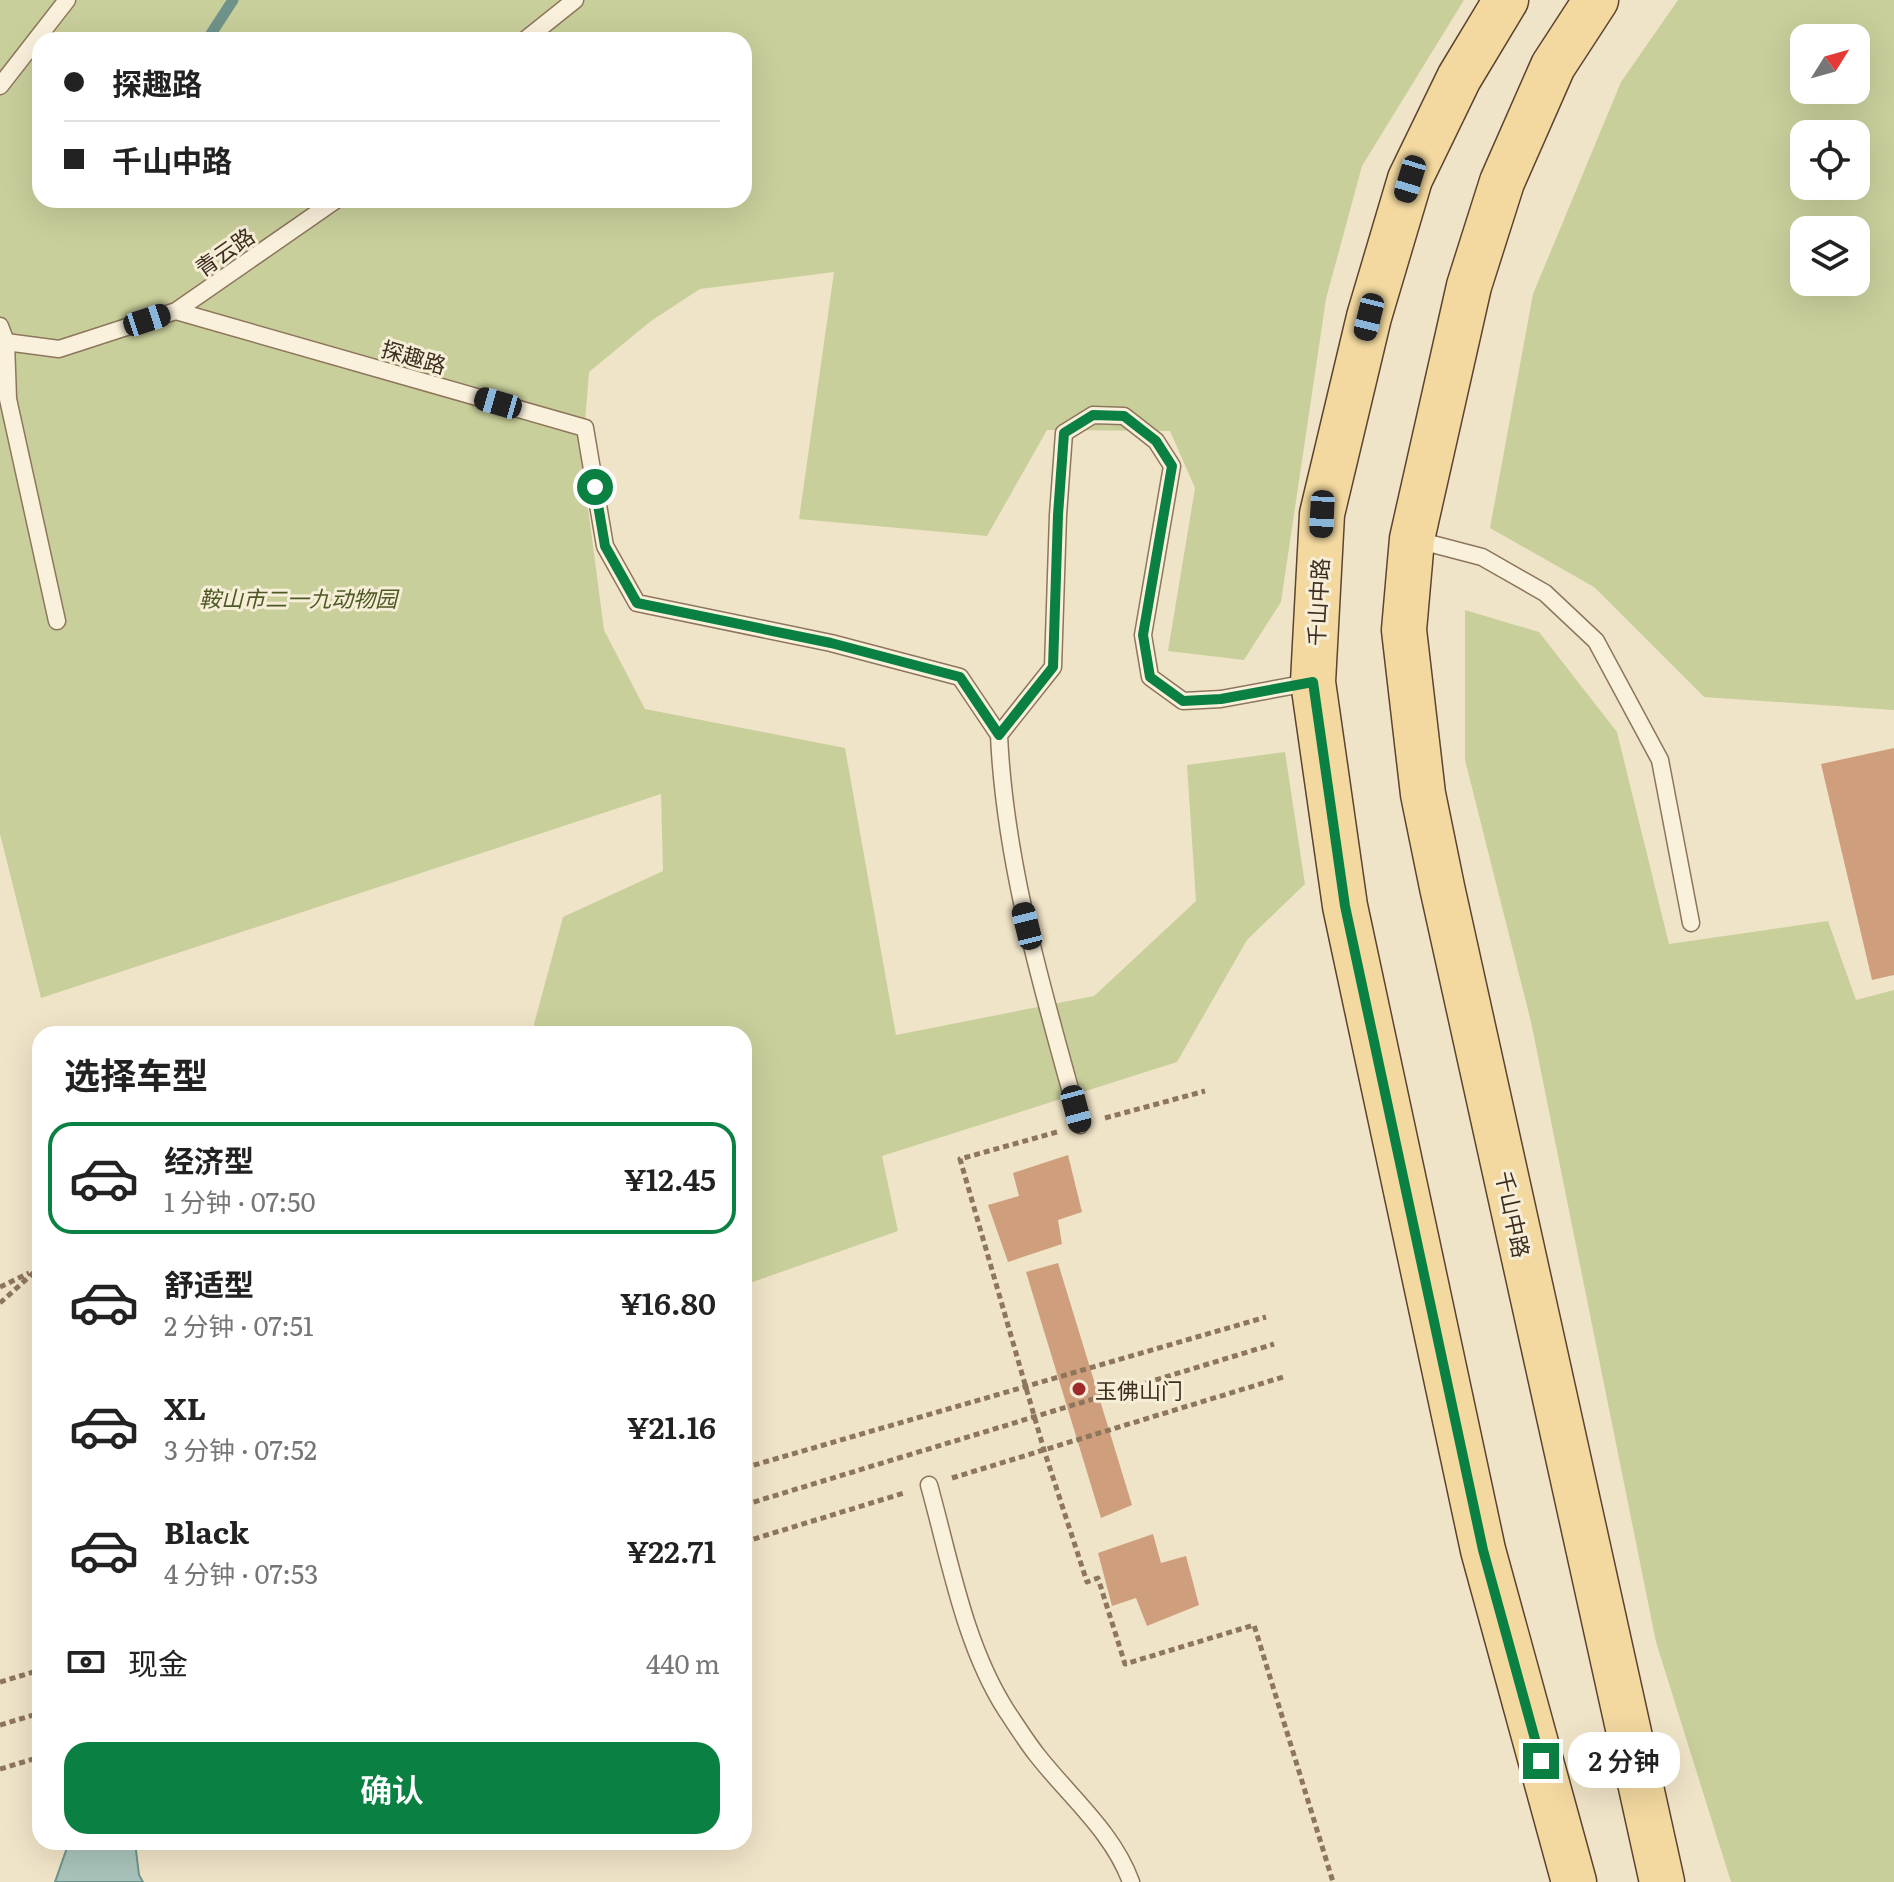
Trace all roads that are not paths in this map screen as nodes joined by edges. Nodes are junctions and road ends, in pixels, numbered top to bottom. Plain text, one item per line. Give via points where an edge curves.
1 (67, 0) edge
2 (575, 0) edge
3 (1506, 0) edge
4 (1596, 0) edge
5 (42, 32) edge
6 (535, 32) edge
7 (32, 45) edge
8 (0, 86) edge
9 (324, 208) edge
10 (176, 311) junction
11 (0, 326) edge
12 (6, 342) junction
13 (1412, 539) junction
14 (57, 621) dead end
15 (1313, 682) junction
16 (999, 735) junction
17 (1691, 923) dead end
18 (1080, 1125) road end
19 (929, 1485) road end
20 (1131, 1882) edge
21 (1574, 1882) edge
22 (1662, 1882) edge

1 - 5 lane
2 - 6 lane
3 - 15 main road, 千山中路 via 1459,78 1410,179 1369,317 1322,514
4 - 13 main road, 千山中路 via 1553,66 1502,182 1469,286
7 - 8 lane
9 - 10 lane, 青云路
10 - 12 lane via 59,349
10 - 16 lane, 探趣路 via 585,428 605,546 637,603 831,643 960,677
11 - 12 lane
12 - 14 lane via 8,399
13 - 17 lane via 1482,557 1545,593 1596,641 1660,760
13 - 22 main road, 千山中路 via 1404,630 1423,794
15 - 16 lane via 1183,701 1150,677 1143,635 1172,466 1156,441 1124,416 1093,415 1064,433 1053,667
15 - 21 main road, 千山中路 via 1345,906 1483,1550
16 - 18 lane via 1001,795 1020,898
19 - 20 lane via 979,1657 1005,1708 1123,1862

